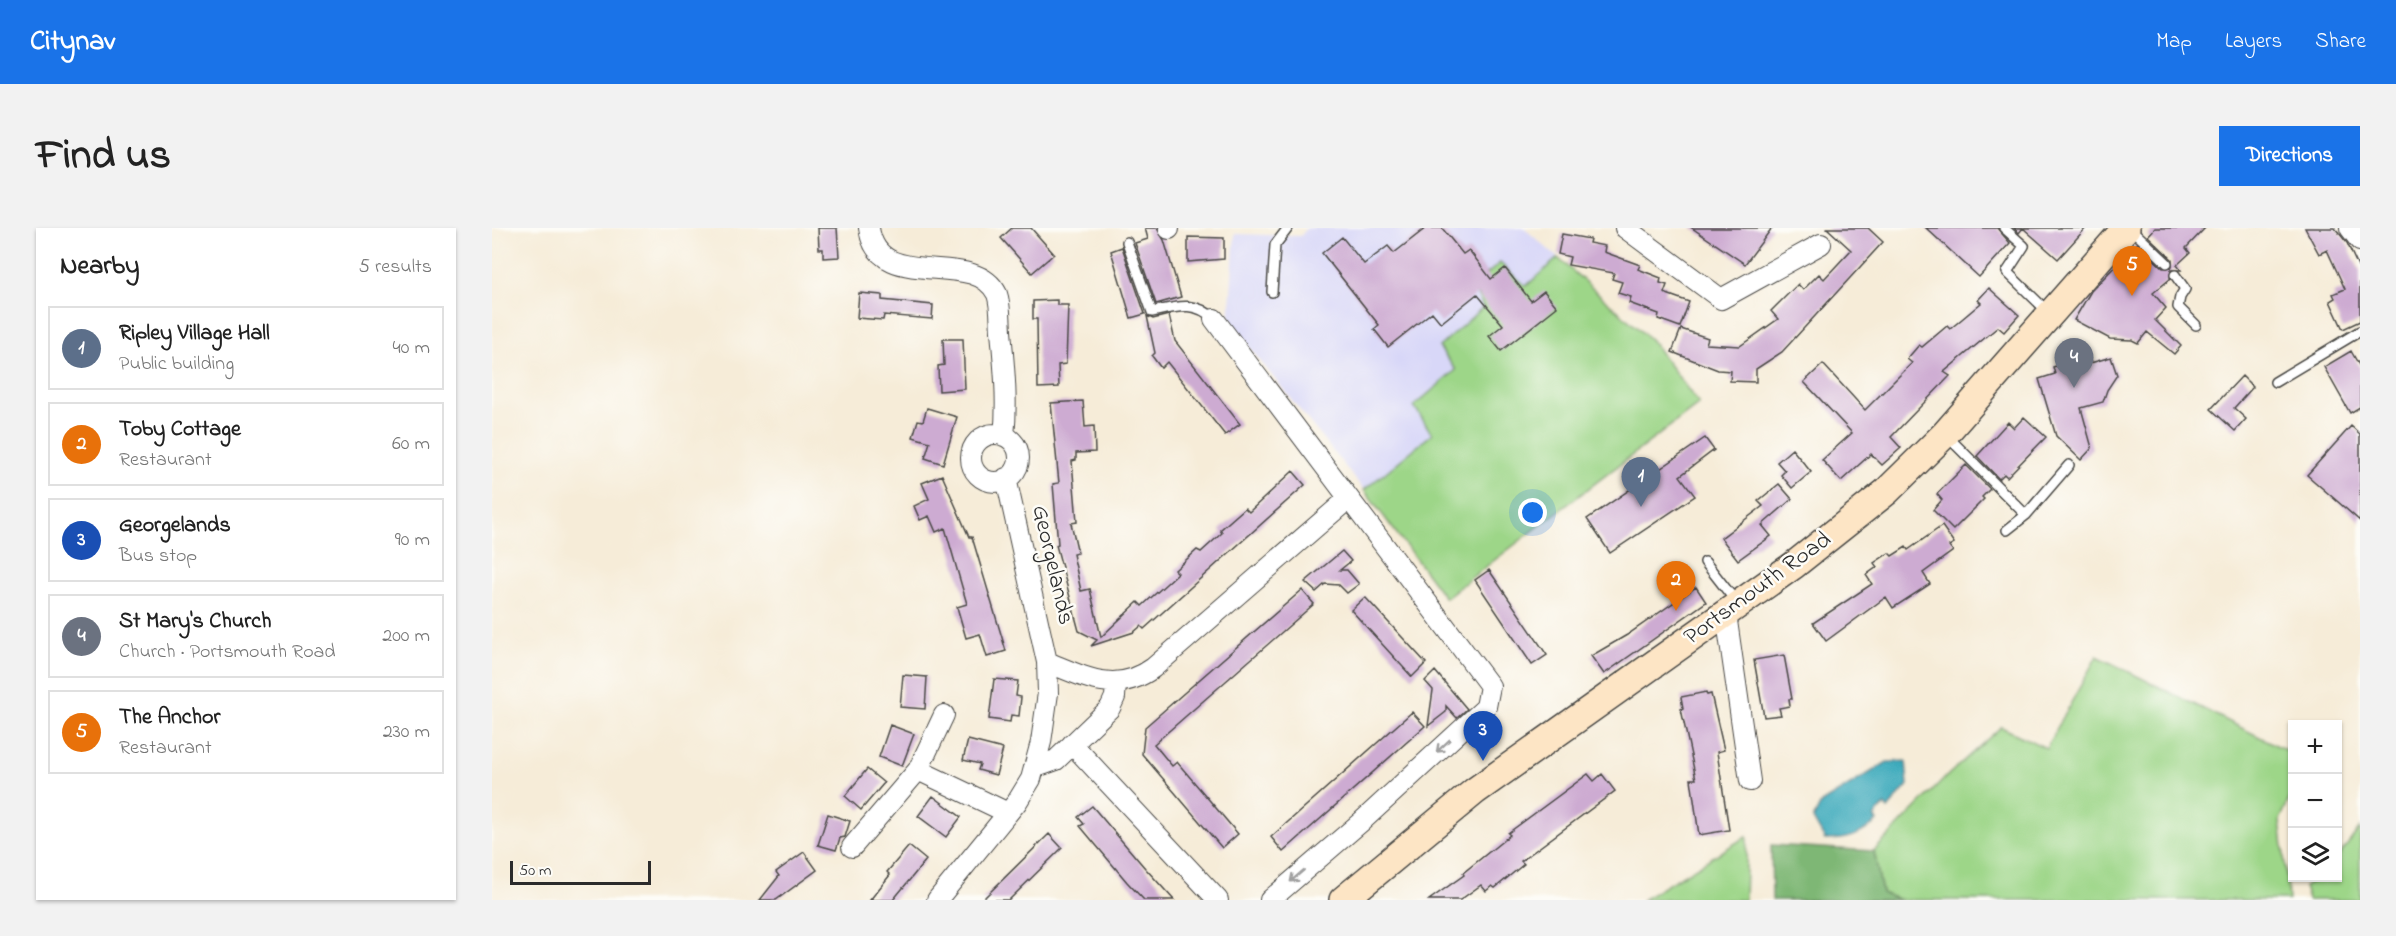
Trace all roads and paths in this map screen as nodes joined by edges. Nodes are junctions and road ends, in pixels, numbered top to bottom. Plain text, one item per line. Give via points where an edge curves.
1 (870, 228) edge
2 (1288, 228) edge
3 (1625, 228) edge
4 (2004, 228) edge
5 (2128, 228) edge
6 (2350, 228) edge
7 (2360, 241) edge
8 (1127, 242) dead end
9 (1821, 244) dead end
10 (2167, 263) dead end
11 (2175, 274) dead end
12 (1272, 292) dead end
13 (2051, 314) junction
14 (1214, 319) joint
15 (2196, 325) dead end
16 (2360, 331) edge
17 (2275, 382) dead end
18 (1946, 434) junction
19 (1004, 436) junction
20 (2069, 465) dead end
21 (1006, 478) junction
22 (1348, 498) junction
23 (2026, 514) junction
24 (2007, 530) dead end
25 (1705, 562) dead end
26 (1732, 609) junction
27 (1047, 663) junction
28 (1116, 683) junction
29 (944, 715) dead end
30 (1072, 744) junction
31 (1036, 767) junction
32 (918, 770) junction
33 (1750, 781) dead end
34 (1008, 813) junction
35 (852, 847) dead end
36 (937, 900) edge
37 (1218, 900) edge
38 (1269, 900) edge
39 (1343, 900) edge

1 - 19 street via 878,251 889,260 969,273 981,277 997,295 1007,407
2 - 12 lane via 1275,245
3 - 9 street via 1721,299
4 - 13 lane via 2024,246 2007,272
5 - 10 lane
5 - 13 main road, Portsmouth Road
6 - 7 street
8 - 14 lane via 1152,312 1199,307
11 - 15 lane via 2185,289 2178,307
13 - 18 main road, Portsmouth Road
14 - 22 street
16 - 17 lane
18 - 23 lane
18 - 26 main road, Portsmouth Road via 1862,513
19 - 21 street, Georgelands via 1019,453 1016,470
19 - 21 street, Georgelands via 984,437 977,442 971,458 978,474 985,479 993,482
20 - 23 lane
21 - 27 street, Georgelands
22 - 28 street, Georgelands via 1153,668 1135,680
22 -> 38 street via 1488,679 1490,694 1486,707
23 - 24 lane
25 - 26 lane
26 - 33 street
26 - 39 main road, Portsmouth Road via 1475,791
27 - 28 street, Georgelands via 1090,679
27 - 31 street, Georgelands via 1048,693
28 - 30 street via 1114,703
29 - 32 street
30 - 31 street via 1056,760
30 - 37 street
31 - 34 street, Georgelands via 1026,790
32 - 34 street
32 - 35 street
34 - 36 street, Georgelands

